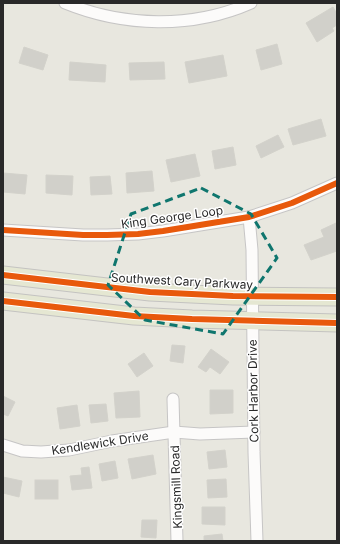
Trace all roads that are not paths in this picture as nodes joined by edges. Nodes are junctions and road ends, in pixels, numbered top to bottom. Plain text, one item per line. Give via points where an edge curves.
1 (65, 3) edge
2 (251, 3) edge
3 (337, 183) edge
4 (249, 217) junction
5 (3, 230) edge
6 (3, 275) edge
7 (252, 296) junction
8 (337, 297) edge
9 (3, 301) edge
10 (253, 321) junction
11 (337, 323) edge
12 (173, 399) dead end
13 (174, 432) junction
14 (254, 432) junction
15 (3, 445) edge
16 (177, 541) edge
17 (257, 541) edge

1 - 2 street via 91,13 149,22 198,18
3 - 4 street, King George Loop via 292,203
4 - 5 street, King George Loop via 122,235
4 - 7 street, Cork Harbor Drive
6 - 7 main road, Southwest Cary Parkway via 150,292
7 - 8 main road, Southwest Cary Parkway
7 - 10 street, Cork Harbor Drive
9 - 10 main road via 134,316
10 - 11 main road
10 - 14 street, Cork Harbor Drive
12 - 13 street
13 - 14 street, Kendlewick Drive
13 - 15 street, Kendlewick Drive via 68,450 22,451
13 - 16 street, Kingsmill Road
14 - 17 street, Cork Harbor Drive

